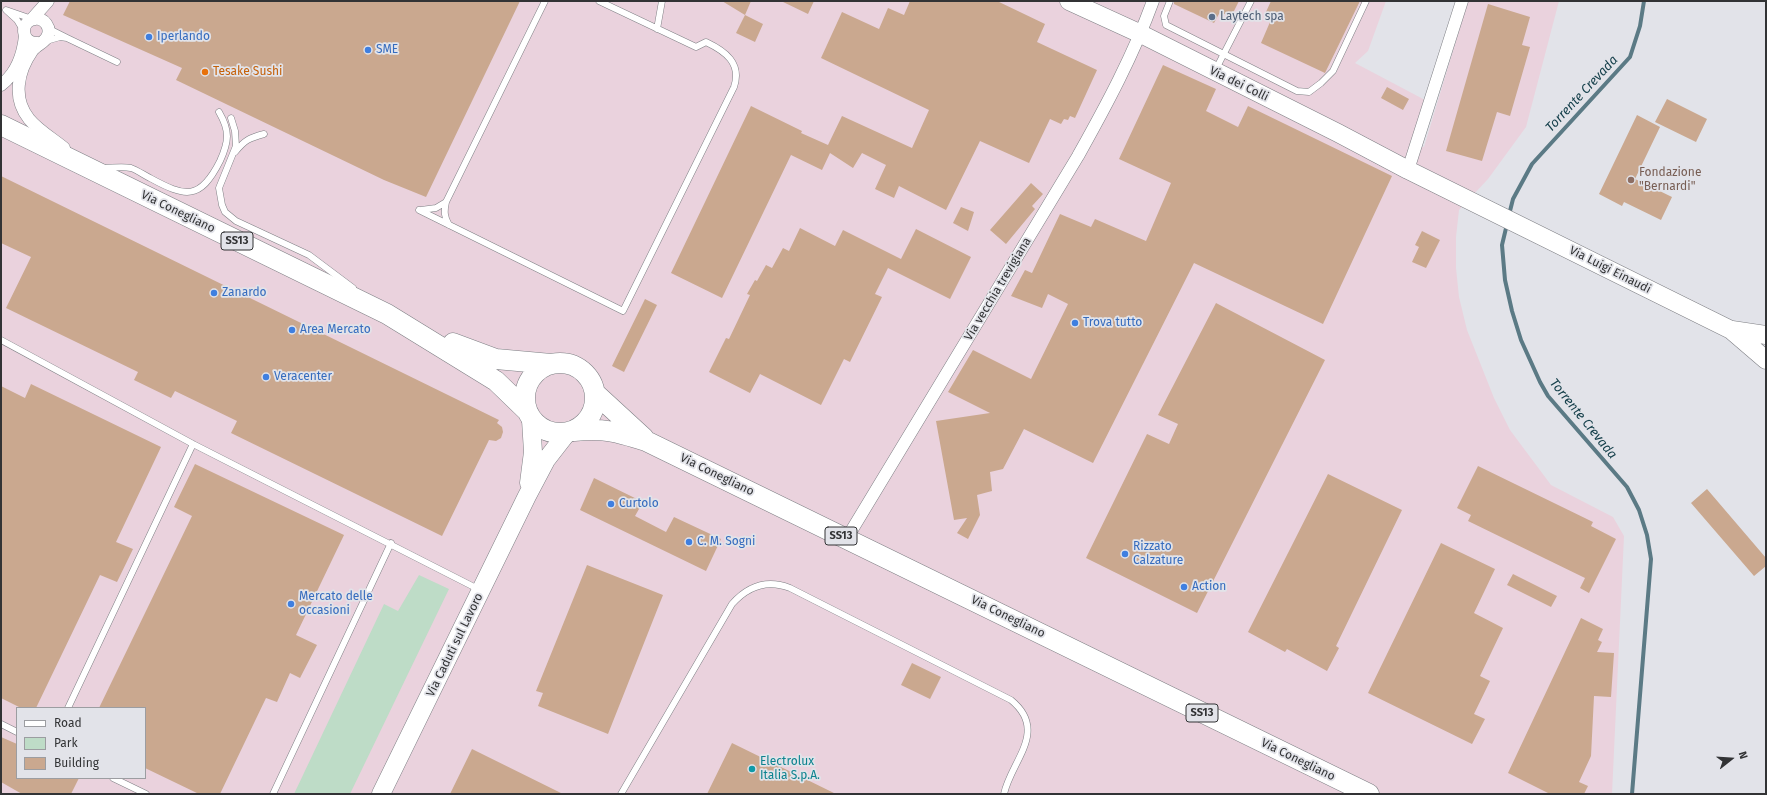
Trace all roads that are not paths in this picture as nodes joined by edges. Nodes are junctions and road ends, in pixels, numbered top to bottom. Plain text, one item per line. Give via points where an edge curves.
1 (49, 1) edge
2 (545, 1) edge
3 (599, 1) edge
4 (662, 1) edge
5 (1069, 1) edge
6 (1153, 1) edge
7 (1170, 1) edge
8 (1251, 1) edge
9 (1366, 1) edge
10 (1462, 1) edge
11 (4, 8) edge
12 (32, 19) junction
13 (48, 26) junction
14 (657, 29) junction
15 (24, 34) junction
16 (1141, 34) junction
17 (67, 38) junction
18 (40, 43) junction
19 (1224, 54) junction
20 (117, 62) dead end
21 (1215, 71) junction
22 (1, 85) edge
23 (219, 112) dead end
24 (231, 118) dead end
25 (1, 125) edge
26 (264, 134) dead end
27 (234, 153) junction
28 (86, 167) junction
29 (1408, 170) junction
30 (446, 202) junction
31 (1490, 210) joint
32 (450, 226) junction
33 (392, 317) junction
34 (1731, 330) junction
35 (1766, 335) edge
36 (1, 340) edge
37 (1766, 360) edge
38 (551, 364) junction
39 (595, 393) junction
40 (529, 415) junction
41 (570, 432) junction
42 (646, 441) junction
43 (193, 444) junction
44 (527, 496) junction
45 (847, 538) junction
46 (391, 543) junction
47 (482, 590) junction
48 (68, 707) edge
49 (1, 724) edge
50 (16, 732) edge
51 (115, 779) edge
52 (146, 794) edge
53 (273, 794) edge
54 (381, 794) edge
55 (621, 794) edge
56 (1004, 794) edge
57 (1368, 794) edge

1 - 12 street
1 - 13 street
2 - 30 lane
3 - 14 lane
4 - 14 lane
5 - 16 street, Via dei Colli
6 - 16 street, Via vecchia trevigiana
7 - 19 lane via 1164,16 1166,25
8 - 19 lane
9 - 19 lane via 1333,71 1308,92 1297,91
10 - 29 street
11 - 12 lane
11 - 15 lane via 17,20
12 - 13 street via 41,19
12 - 15 street via 26,24
13 - 17 lane
13 - 18 street via 48,36
14 - 32 lane via 696,47 706,42 718,48 730,58 736,79 622,311
15 - 18 street via 31,42
15 - 22 street via 22,52 10,77
16 - 21 street, Via dei Colli
16 - 45 street, Via vecchia trevigiana via 1111,97 1078,156
17 - 18 lane via 60,37
17 - 20 lane
18 - 28 street via 29,56 18,83 21,104 29,120
19 - 21 lane
21 - 29 street, Via dei Colli
23 - 28 lane via 227,127 227,144 214,174 198,189 190,192 174,190 131,168
24 - 27 lane via 235,131
25 - 28 main road, Via Conegliano / SS13
26 - 27 lane via 244,141
27 - 33 lane via 219,188 222,205 229,217 309,255
28 - 33 main road, Via Conegliano / SS13
29 - 31 street, Via dei Colli
30 - 32 lane via 445,220
30 - 32 lane via 436,208 419,210
31 - 34 street, Via Luigi Einaudi
33 - 38 main road, Via Conegliano / SS13 via 496,360
33 - 40 main road, Via Conegliano / SS13 via 496,381
34 - 35 street, Via Luigi Einaudi
34 - 37 street, Via Luigi Einaudi
36 - 43 lane
38 - 39 main road via 563,363 584,372
38 - 40 main road via 541,368 526,386 524,398
39 - 41 main road via 591,416 584,425
39 - 42 main road, Via Conegliano / SS13
40 - 41 main road via 547,432
40 - 44 street, Via Caduti sul Lavoro via 533,452
41 - 42 main road, Via Conegliano / SS13 via 612,430
41 - 44 street, Via Caduti sul Lavoro via 546,460
42 - 45 main road, Via Conegliano / SS13
43 - 46 lane
43 - 48 lane
44 - 47 street, Via Caduti sul Lavoro
45 - 57 main road, Via Conegliano / SS13
46 - 47 lane
46 - 53 lane
47 - 54 street, Via Caduti sul Lavoro
49 - 50 lane
51 - 52 lane
55 - 56 lane via 732,604 744,592 772,583 790,588 1017,705 1027,724 1028,734

